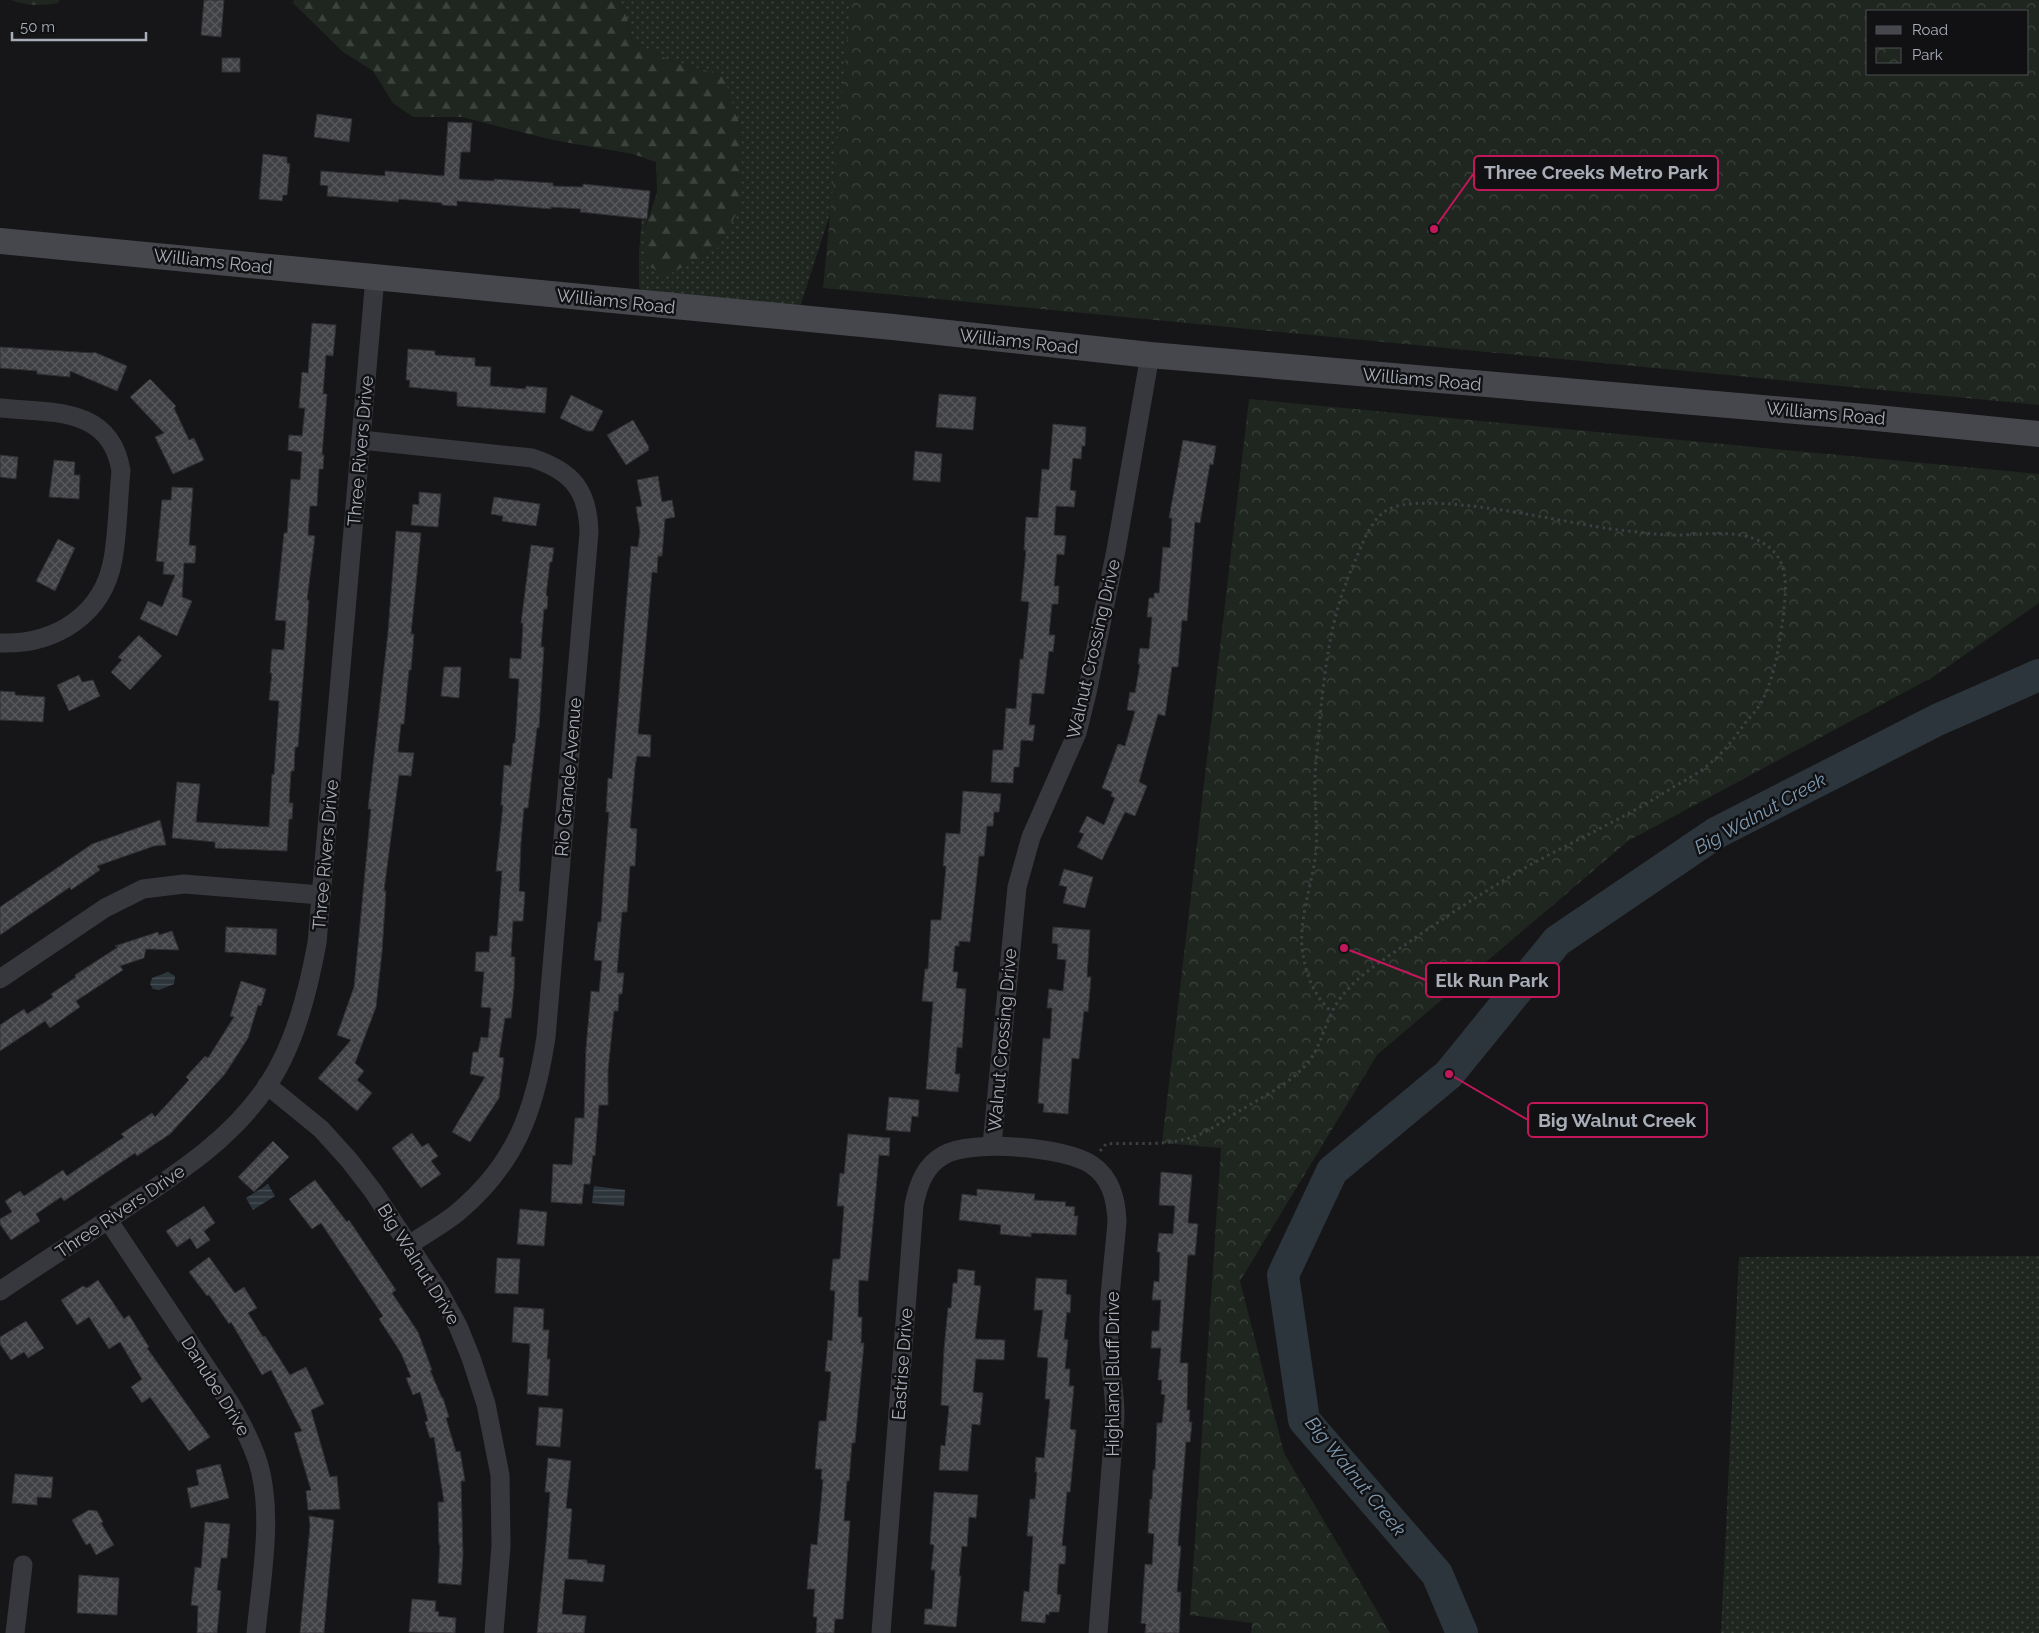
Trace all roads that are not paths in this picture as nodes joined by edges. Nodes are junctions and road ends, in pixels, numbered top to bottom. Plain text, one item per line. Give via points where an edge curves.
1 (0, 241) edge
2 (375, 277) junction
3 (1150, 355) junction
4 (0, 408) edge
5 (2039, 434) edge
6 (361, 440) junction
7 (0, 643) edge
8 (321, 895) junction
9 (0, 979) edge
10 (268, 1085) junction
11 (992, 1145) junction
12 (108, 1220) junction
13 (409, 1245) junction
14 (0, 1291) edge
15 (23, 1565) dead end
16 (15, 1633) edge
17 (256, 1633) edge
18 (494, 1633) edge
19 (881, 1633) edge
20 (1098, 1633) edge

1 - 2 main road, Williams Road
2 - 3 main road, Williams Road
2 - 6 street, Three Rivers Drive
3 - 5 main road, Williams Road
3 - 11 street, Walnut Crossing Drive via 1084,709 1077,733 1031,837 1017,887
4 - 7 street via 84,418 105,434 116,452 121,471 113,560 99,595 62,631 29,642
6 - 8 street, Three Rivers Drive
6 - 13 street, Rio Grande Avenue via 532,458 563,472 575,483 589,513 546,1037 538,1085 524,1125 490,1182 456,1214
8 - 9 street via 184,884 143,890 106,908
8 - 10 street, Three Rivers Drive via 310,982 300,1016
10 - 12 street, Three Rivers Drive via 228,1132 198,1159
10 - 13 street, Big Walnut Drive via 321,1129 349,1160
11 - 19 street, Eastrise Drive via 973,1146 944,1154 923,1176 917,1190
11 - 20 street, Highland Bluff Drive via 1063,1153 1079,1158 1104,1176 1117,1205 1109,1330 1115,1423
12 - 14 street, Three Rivers Drive
12 - 17 street, Danube Drive via 230,1403 246,1431 258,1463 265,1529
13 - 18 street, Big Walnut Drive via 458,1326 486,1404 500,1475 501,1546
15 - 16 street

